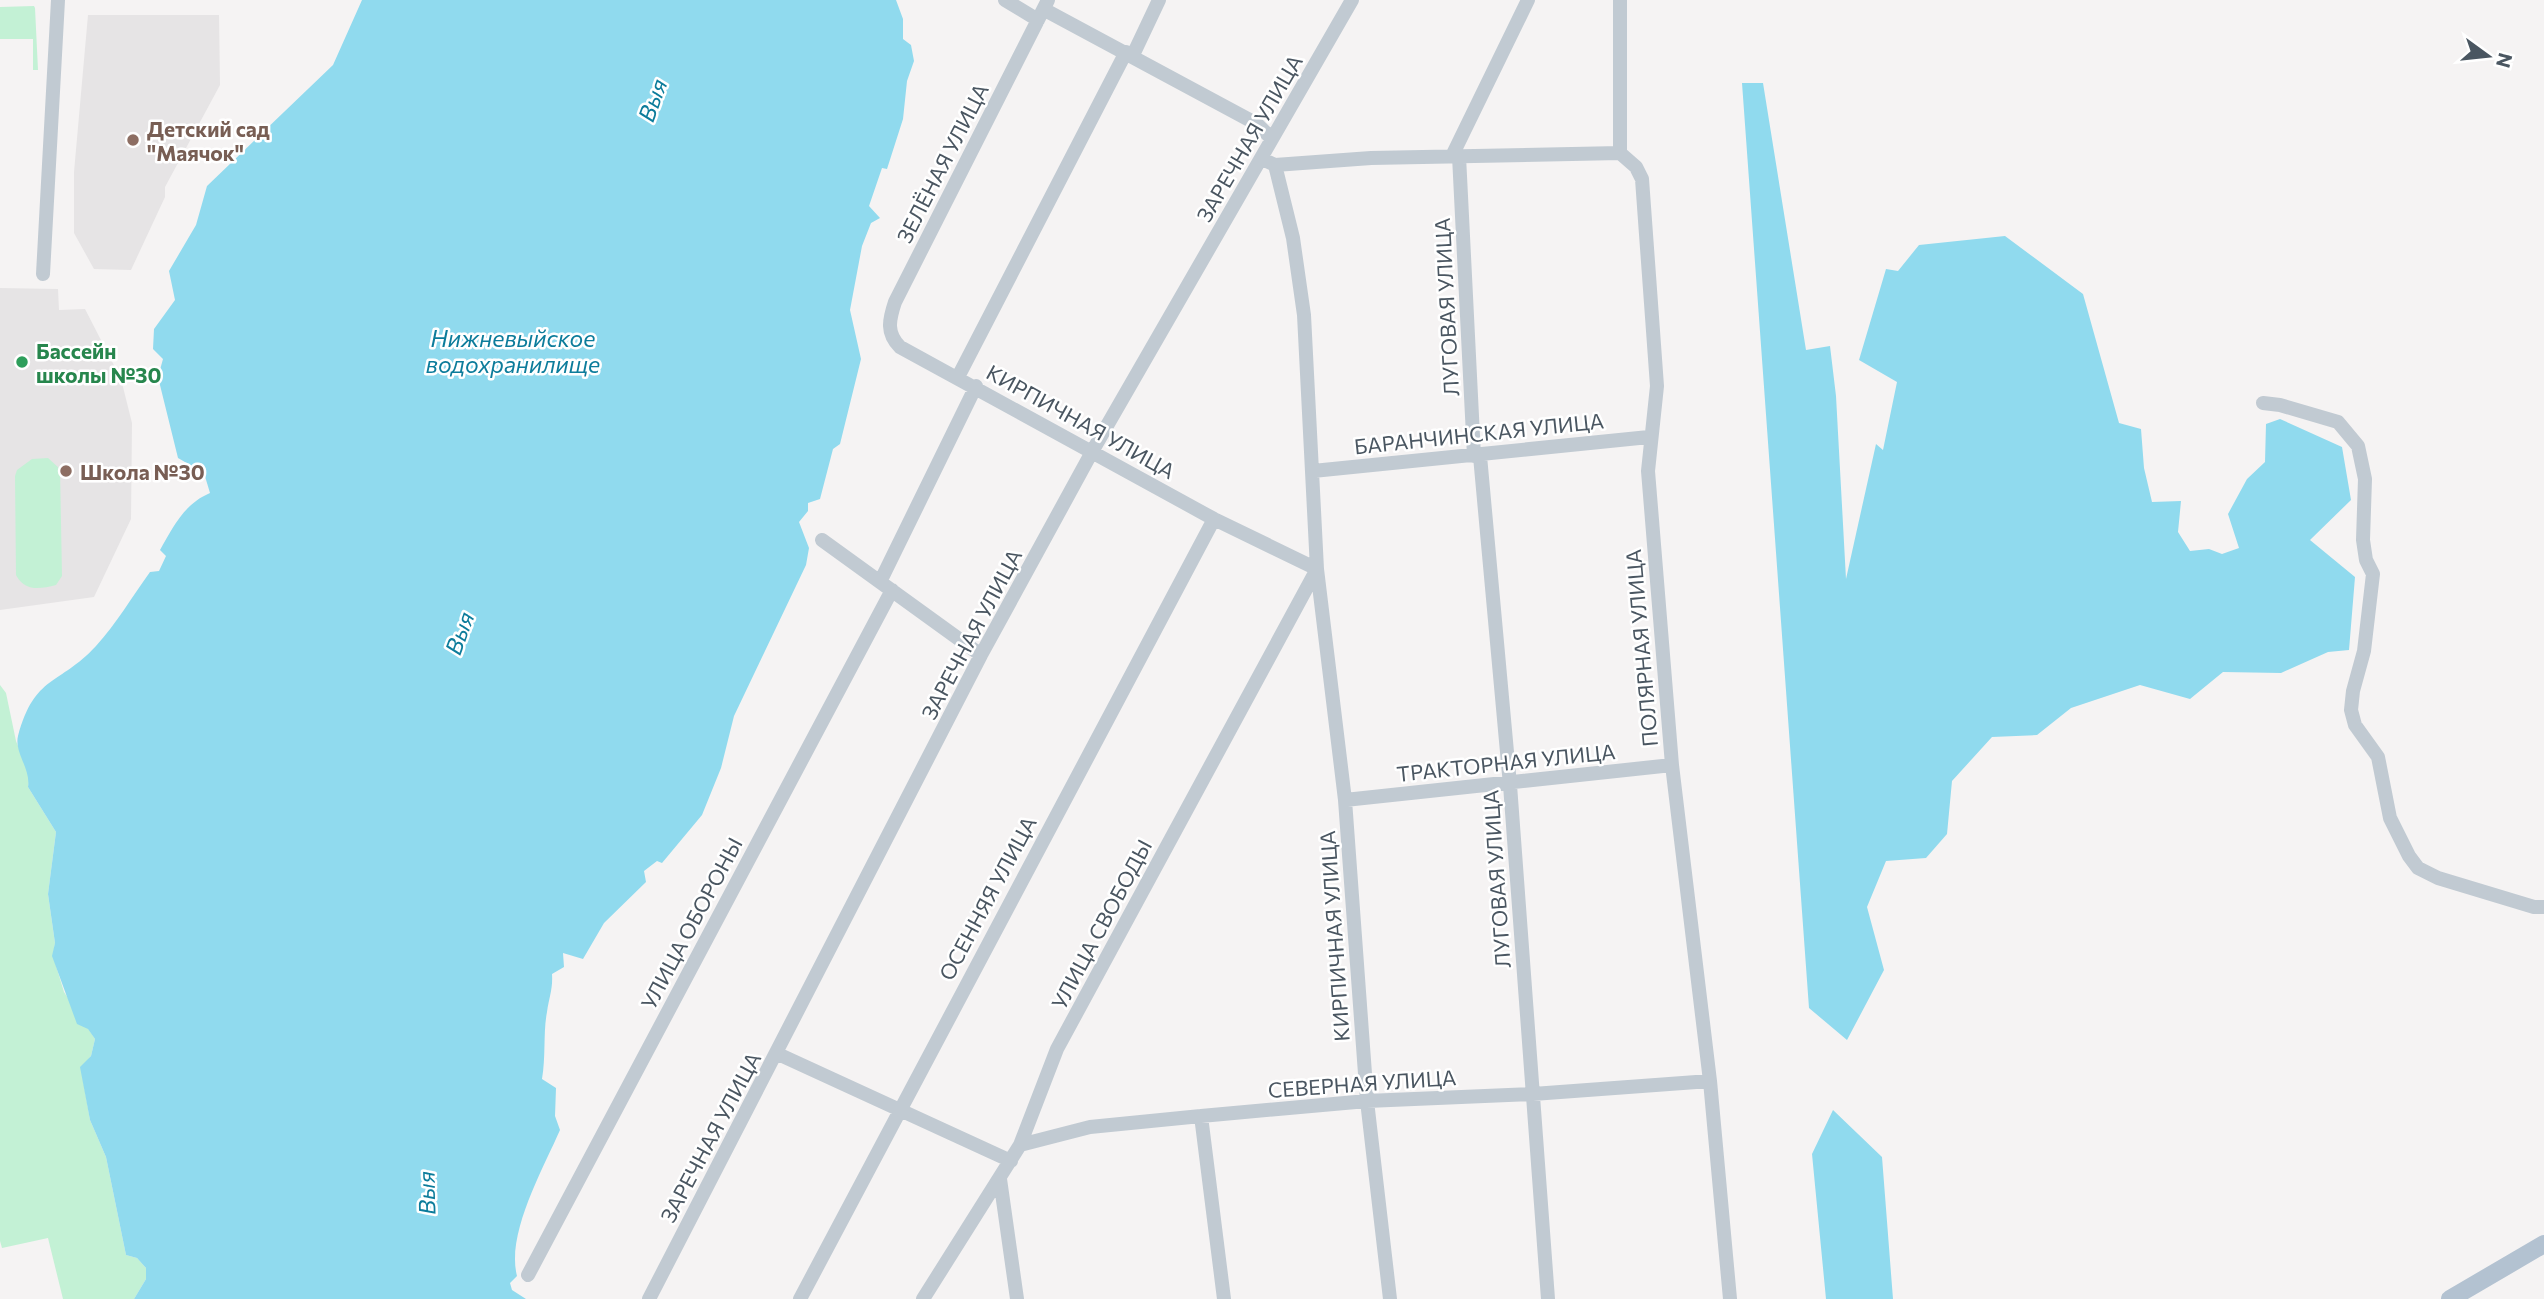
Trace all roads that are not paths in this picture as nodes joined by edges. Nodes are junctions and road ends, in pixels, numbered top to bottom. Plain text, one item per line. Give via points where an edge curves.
1 (58, 0) edge
2 (1005, 0) edge
3 (1159, 0) edge
4 (1352, 0) edge
5 (1528, 0) edge
6 (1620, 0) edge
7 (1044, 10) edge
8 (1130, 53) junction
9 (1272, 139) junction
10 (1620, 153) junction
11 (1456, 156) junction
12 (1268, 162) junction
13 (43, 274) dead end
14 (900, 347) joint
15 (958, 377) junction
16 (976, 387) junction
17 (2263, 403) dead end
18 (1649, 437) junction
19 (1093, 450) junction
20 (1477, 456) junction
21 (1312, 471) junction
22 (1214, 519) junction
23 (822, 540) dead end
24 (1318, 569) junction
25 (886, 586) junction
26 (981, 656) junction
27 (1672, 765) junction
28 (1510, 785) junction
29 (1345, 800) junction
30 (2544, 907) edge
31 (778, 1054) junction
32 (1710, 1081) junction
33 (1533, 1094) junction
34 (1367, 1101) junction
35 (900, 1107) junction
36 (1201, 1116) junction
37 (1020, 1145) junction
38 (1011, 1161) junction
39 (1000, 1179) junction
40 (2544, 1244) edge
41 (528, 1275) dead end
42 (649, 1299) edge
43 (800, 1299) edge
44 (923, 1299) edge
45 (1017, 1299) edge
46 (1224, 1299) edge
47 (1390, 1299) edge
48 (1548, 1299) edge
49 (1730, 1299) edge
50 (2450, 1299) edge

1 - 13 street
2 - 7 street
3 - 8 street
4 - 9 street, ЗАРЕЧНАЯ УЛИЦА
5 - 11 street, ЛУГОВАЯ УЛИЦА
6 - 10 street
7 - 8 street
7 - 14 street, ЗЕЛЁНАЯ УЛИЦА via 895,302 889,329
8 - 9 street via 1257,124
8 - 15 street
9 - 12 street, ЗАРЕЧНАЯ УЛИЦА
10 - 11 street
10 - 18 street, ПОЛЯРНАЯ УЛИЦА via 1642,179 1657,386
11 - 12 street
11 - 20 street, ЛУГОВАЯ УЛИЦА
12 - 19 street, ЗАРЕЧНАЯ УЛИЦА
12 - 21 street, КИРПИЧНАЯ УЛИЦА via 1293,239 1304,315
14 - 15 street, КИРПИЧНАЯ УЛИЦА
15 - 16 street, КИРПИЧНАЯ УЛИЦА
16 - 19 street, КИРПИЧНАЯ УЛИЦА
16 - 25 street, УЛИЦА ОБОРОНЫ
17 - 30 street via 2338,422 2358,446 2365,479 2362,540 2373,574 2351,710 2355,725 2378,757 2390,818 2409,856 2418,868 2438,878 2534,908
18 - 20 street, БАРАНЧИНСКАЯ УЛИЦА
18 - 27 street, ПОЛЯРНАЯ УЛИЦА
19 - 22 street, КИРПИЧНАЯ УЛИЦА
19 - 26 street, ЗАРЕЧНАЯ УЛИЦА
20 - 21 street, БАРАНЧИНСКАЯ УЛИЦА
20 - 28 street, ЛУГОВАЯ УЛИЦА
21 - 24 street, КИРПИЧНАЯ УЛИЦА
22 - 24 street, КИРПИЧНАЯ УЛИЦА
22 - 35 street, ОСЕННЯЯ УЛИЦА
23 - 25 street
24 - 29 street, КИРПИЧНАЯ УЛИЦА
24 - 37 street, УЛИЦА СВОБОДЫ via 1058,1049
25 - 26 street
25 - 41 street, УЛИЦА ОБОРОНЫ
26 - 31 street, ЗАРЕЧНАЯ УЛИЦА
27 - 28 street, ТРАКТОРНАЯ УЛИЦА
27 - 32 street, ПОЛЯРНАЯ УЛИЦА
28 - 29 street, ТРАКТОРНАЯ УЛИЦА
28 - 33 street, ЛУГОВАЯ УЛИЦА
29 - 34 street, КИРПИЧНАЯ УЛИЦА
31 - 35 street
31 - 42 street, ЗАРЕЧНАЯ УЛИЦА
32 - 33 street, СЕВЕРНАЯ УЛИЦА
32 - 49 street, ПОЛЯРНАЯ УЛИЦА
33 - 34 street, СЕВЕРНАЯ УЛИЦА
33 - 48 street, ЛУГОВАЯ УЛИЦА
34 - 36 street, СЕВЕРНАЯ УЛИЦА
34 - 47 street, КИРПИЧНАЯ УЛИЦА
35 - 38 street
35 - 43 street, ОСЕННЯЯ УЛИЦА
36 - 37 street, СЕВЕРНАЯ УЛИЦА via 1090,1127
36 - 46 street
37 - 38 street, УЛИЦА СВОБОДЫ
38 - 39 street, УЛИЦА СВОБОДЫ
39 - 44 street, УЛИЦА СВОБОДЫ
39 - 45 street
40 - 50 main road

